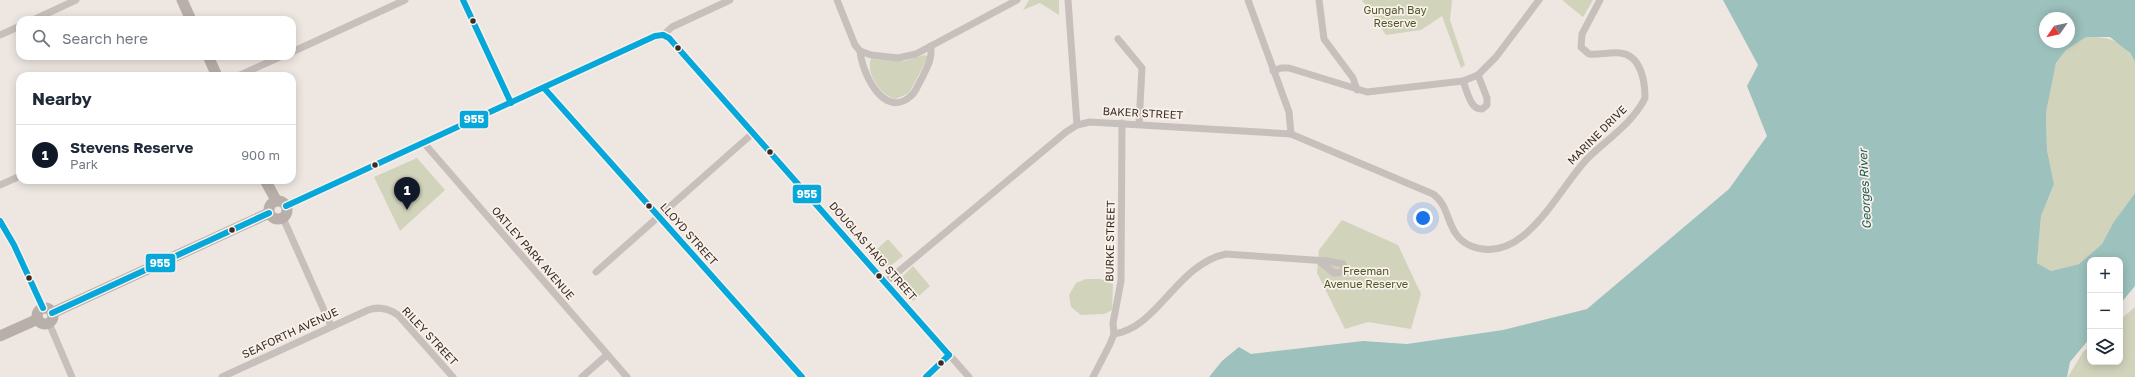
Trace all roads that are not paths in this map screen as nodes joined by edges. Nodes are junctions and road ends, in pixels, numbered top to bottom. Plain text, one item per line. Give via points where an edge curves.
1 (76, 0) edge
2 (182, 0) edge
3 (405, 0) edge
4 (464, 0) edge
5 (730, 0) edge
6 (837, 0) edge
7 (1017, 0) edge
8 (1068, 0) edge
9 (1248, 0) edge
10 (1319, 0) edge
11 (1539, 0) edge
12 (1600, 0) edge
13 (42, 16) edge
14 (189, 16) edge
15 (16, 28) edge
16 (0, 35) edge
17 (663, 35) junction
18 (1118, 39) dead end
19 (931, 46) junction
20 (296, 50) edge
21 (860, 51) junction
22 (210, 60) edge
23 (273, 60) edge
24 (1273, 71) junction
25 (215, 72) edge
26 (247, 72) edge
27 (1478, 75) junction
28 (1464, 81) junction
29 (544, 88) junction
30 (1357, 90) junction
31 (510, 103) junction
32 (1122, 123) junction
33 (1139, 124) junction
34 (1077, 125) junction
35 (753, 133) junction
36 (1290, 134) junction
37 (423, 142) junction
38 (16, 178) edge
39 (268, 184) edge
40 (0, 185) edge
41 (276, 200) junction
42 (1440, 201) joint
43 (286, 206) junction
44 (269, 213) junction
45 (658, 217) junction
46 (283, 218) junction
47 (0, 221) edge
48 (1320, 261) dead end
49 (596, 272) dead end
50 (886, 282) junction
51 (368, 310) joint
52 (48, 315) junction
53 (331, 326) junction
54 (1114, 334) junction
55 (0, 336) edge
56 (607, 355) junction
57 (950, 355) junction
58 (72, 377) edge
59 (222, 377) edge
60 (452, 377) edge
61 (582, 377) edge
62 (627, 377) edge
63 (802, 377) edge
64 (926, 377) edge
65 (969, 377) edge
66 (1093, 377) edge

1 - 13 street
2 - 14 street
3 - 20 street
4 - 31 street
5 - 17 street via 672,27
6 - 21 street via 854,45
7 - 19 street
8 - 34 street
9 - 24 street
10 - 30 street via 1324,39 1353,78
11 - 27 street via 1504,48
12 - 42 street, MARINE DRIVE via 1582,34 1581,46 1589,54 1623,54 1636,61 1645,98 1635,113 1578,168 1541,219 1512,242 1487,249 1464,243 1453,231
15 - 16 street
17 - 29 street via 655,36
17 - 35 street, DOUGLAS HAIG STREET via 669,38
18 - 33 street via 1142,68
19 - 21 street via 916,54 898,58
19 - 21 street via 932,58 913,94 895,103 882,98 874,88 862,65
22 - 25 street
23 - 26 street
24 - 30 street via 1289,68
24 - 36 street via 1289,112
27 - 28 street
27 - 28 street via 1488,100 1482,109 1474,106
28 - 30 street via 1374,92
29 - 31 street
29 - 45 street, LLOYD STREET
31 - 37 street
32 - 33 street, BAKER STREET
32 - 34 street, BAKER STREET via 1090,122
32 - 54 street, BURKE STREET via 1122,272 1113,324
33 - 36 street, BAKER STREET
34 - 50 street, BAKER STREET
35 - 45 street
35 - 50 street, DOUGLAS HAIG STREET
36 - 42 street, BAKER STREET via 1433,194
37 - 43 street
37 - 56 street, OATLEY PARK AVENUE
38 - 40 street
39 - 41 street
41 - 43 street
41 - 44 street via 270,205
43 - 46 street
44 - 46 street via 276,219
44 - 52 street
45 - 49 street
45 - 63 street, LLOYD STREET
46 - 53 street
47 - 52 street via 14,244
48 - 54 street via 1226,254 1215,256 1193,270 1138,324
50 - 57 street, DOUGLAS HAIG STREET
51 - 53 street, SEAFORTH AVENUE
51 - 60 street, RILEY STREET via 381,308 390,310 398,316
52 - 55 street via 44,324 38,319
52 - 58 street
53 - 59 street, SEAFORTH AVENUE
54 - 66 street, BURKE STREET
56 - 61 street
56 - 62 street, OATLEY PARK AVENUE
57 - 64 street
57 - 65 street, DOUGLAS HAIG STREET

